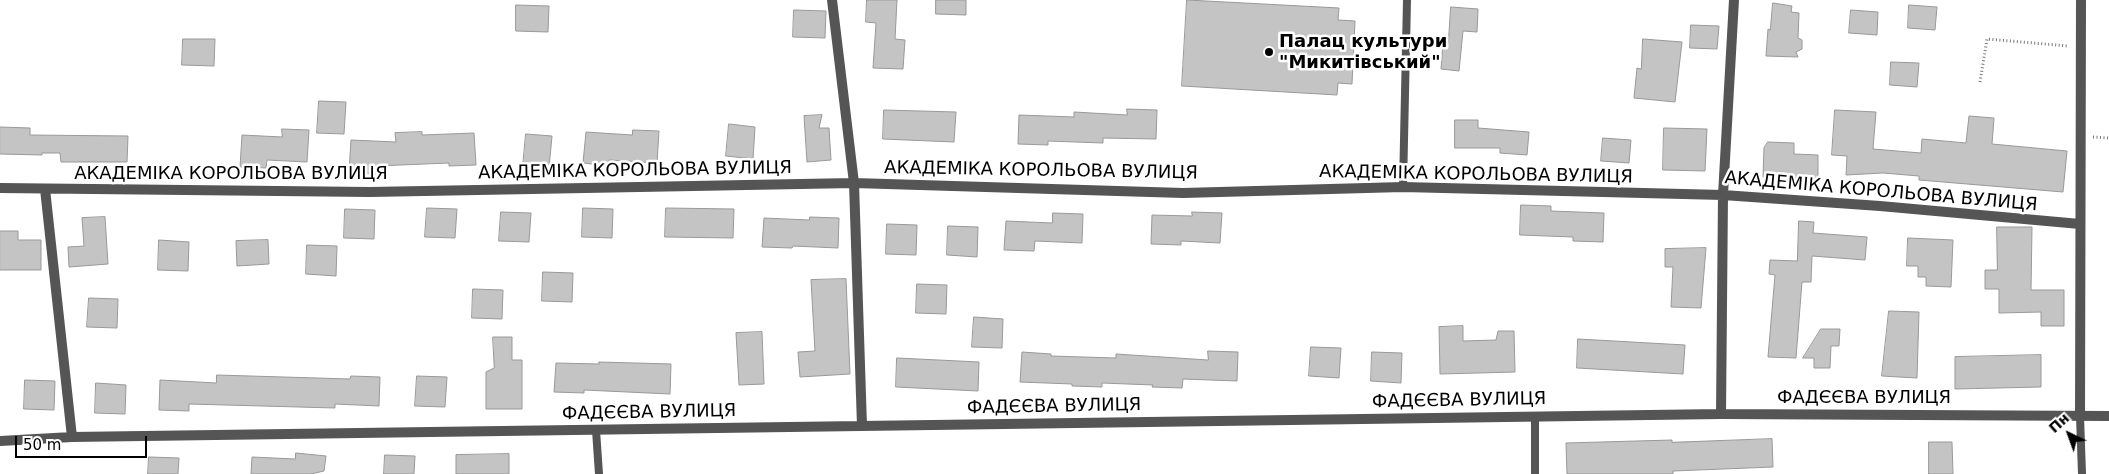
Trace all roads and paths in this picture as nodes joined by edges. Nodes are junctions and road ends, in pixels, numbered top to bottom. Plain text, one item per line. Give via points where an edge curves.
1 (832, 0) edge
2 (1407, 0) edge
3 (1734, 0) edge
4 (2081, 0) edge
5 (2080, 46) junction
6 (1980, 82) dead end
7 (854, 183) junction
8 (1403, 186) junction
9 (0, 188) edge
10 (44, 189) junction
11 (1723, 196) junction
12 (2080, 224) junction
13 (1721, 414) junction
14 (1535, 416) junction
15 (2080, 416) junction
16 (2109, 416) edge
17 (862, 426) junction
18 (596, 430) junction
19 (72, 437) junction
20 (0, 441) edge
21 (599, 474) edge
22 (1535, 474) edge
23 (2082, 474) edge

1 - 7 street
2 - 8 lane
3 - 11 street
4 - 5 street
5 - 6 path via 1987,39
5 - 12 street
7 - 8 street, АКАДЕМІКА КОРОЛЬОВА ВУЛИЦЯ via 1183,193
7 - 10 street, АКАДЕМІКА КОРОЛЬОВА ВУЛИЦЯ via 370,192
7 - 17 street
8 - 11 street, АКАДЕМІКА КОРОЛЬОВА ВУЛИЦЯ
9 - 10 street, АКАДЕМІКА КОРОЛЬОВА ВУЛИЦЯ
10 - 19 street
11 - 12 street, АКАДЕМІКА КОРОЛЬОВА ВУЛИЦЯ
11 - 13 street
12 - 15 street
13 - 14 street, ФАДЄЄВА ВУЛИЦЯ
13 - 15 street, ФАДЄЄВА ВУЛИЦЯ
14 - 17 street, ФАДЄЄВА ВУЛИЦЯ
14 - 22 lane
15 - 16 street, ФАДЄЄВА ВУЛИЦЯ
15 - 23 lane
17 - 18 street, ФАДЄЄВА ВУЛИЦЯ
18 - 19 street, ФАДЄЄВА ВУЛИЦЯ
18 - 21 lane
19 - 20 street, ФАДЄЄВА ВУЛИЦЯ

